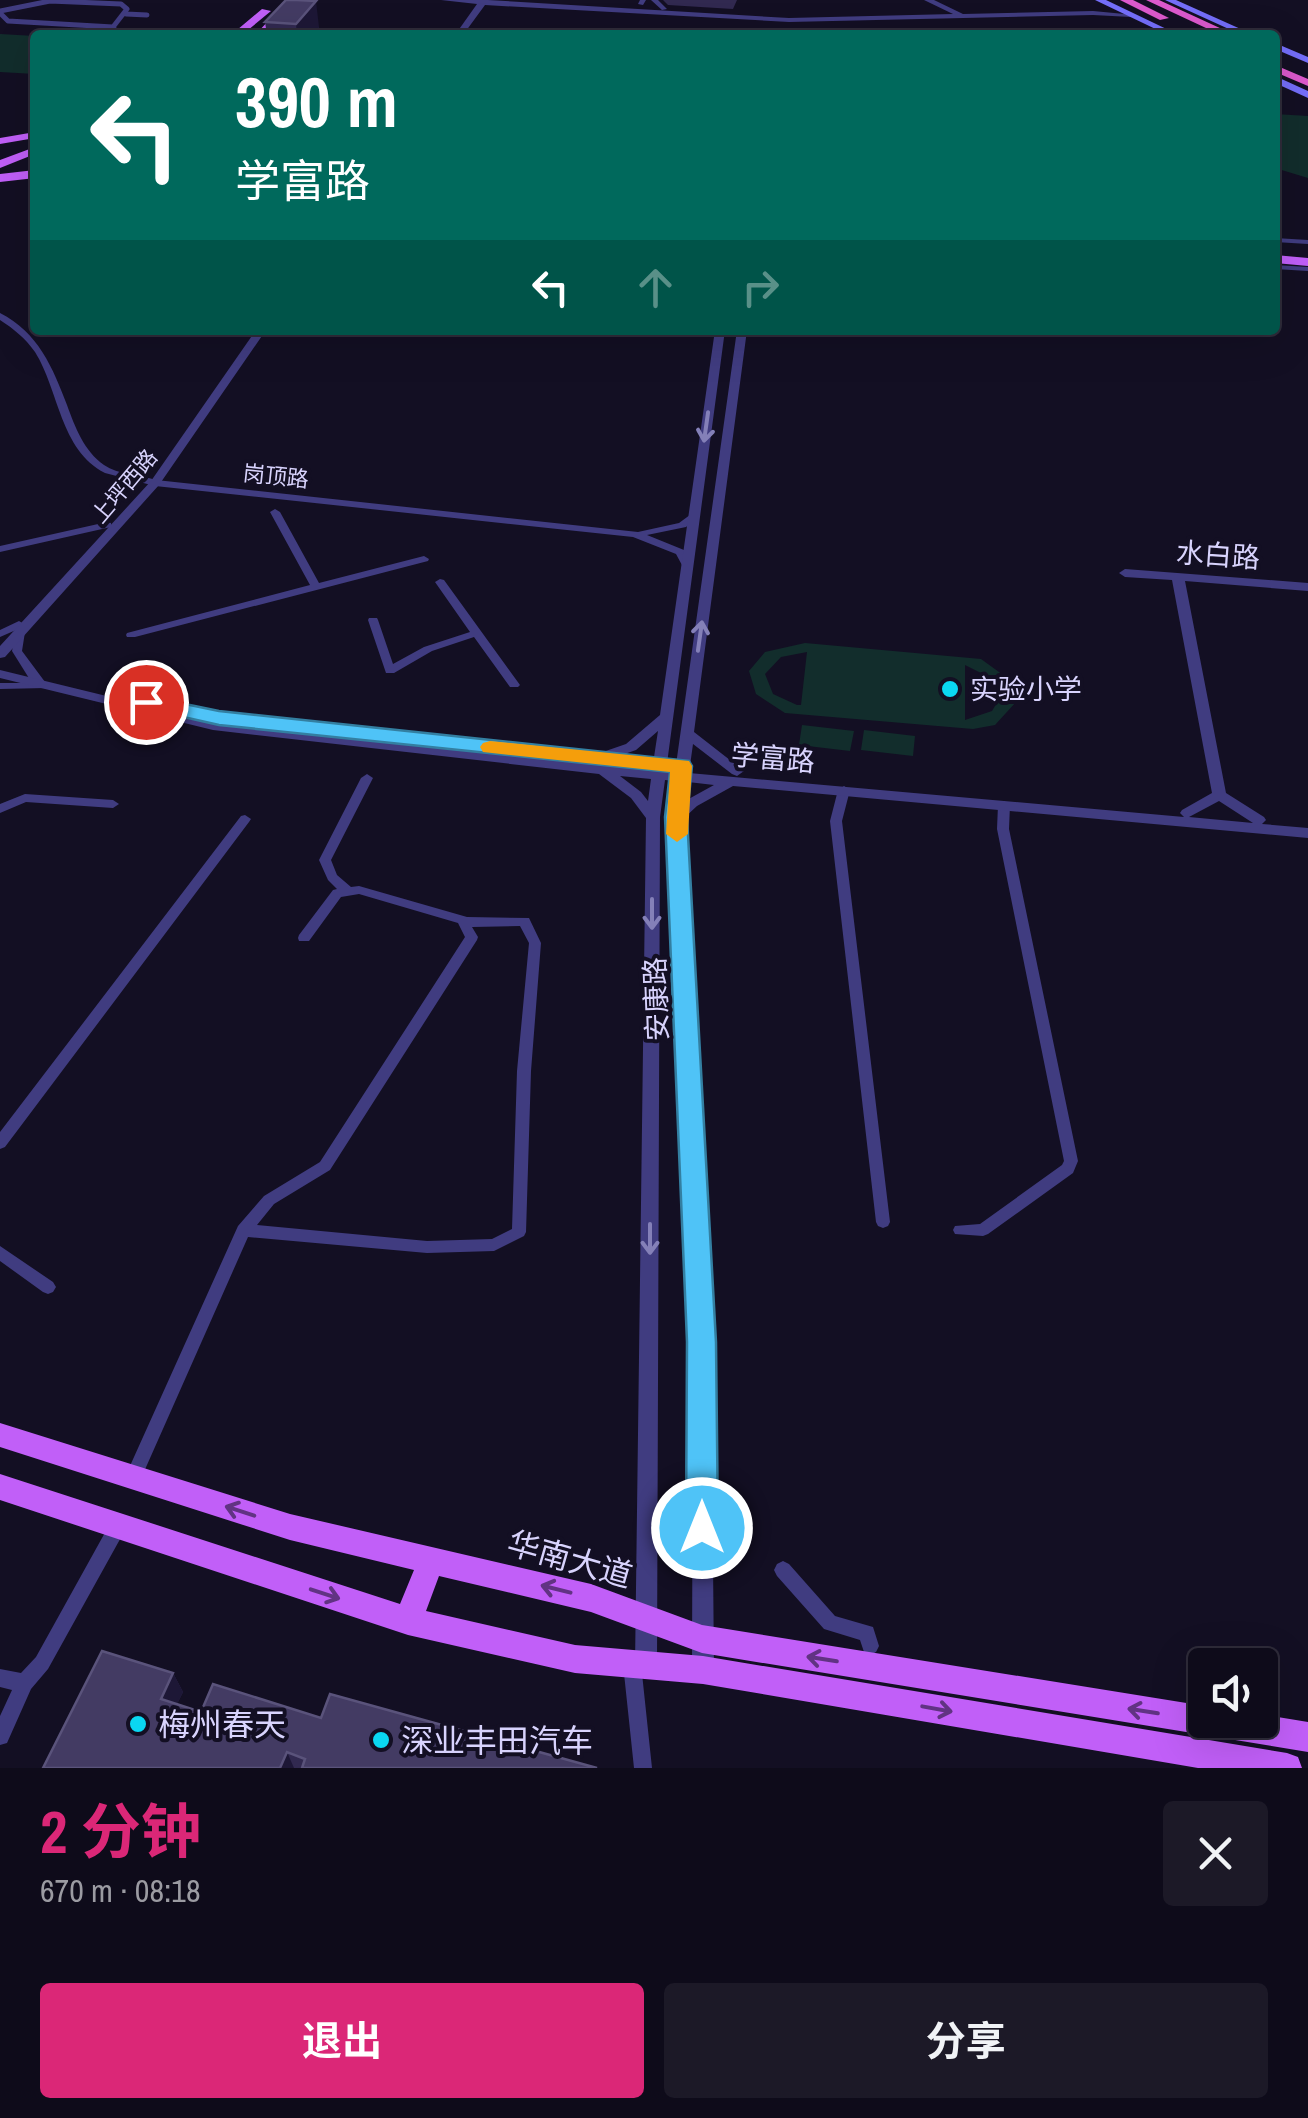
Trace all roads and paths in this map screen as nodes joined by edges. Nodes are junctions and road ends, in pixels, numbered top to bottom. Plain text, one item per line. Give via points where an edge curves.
1 (23, 0) edge
2 (303, 0) edge
3 (445, 0) edge
4 (654, 0) edge
5 (926, 0) edge
6 (1098, 0) edge
7 (1125, 0) edge
8 (1152, 0) edge
9 (1169, 0) edge
10 (488, 1) edge
11 (128, 2) edge
12 (279, 4) edge
13 (29, 5) junction
14 (664, 9) dead end
15 (0, 12) edge
16 (1090, 12) junction
17 (126, 14) junction
18 (958, 14) junction
19 (147, 15) dead end
20 (912, 15) junction
21 (1131, 16) junction
22 (756, 19) junction
23 (790, 19) junction
24 (808, 19) junction
25 (8, 20) junction
26 (840, 20) junction
27 (46, 23) junction
28 (75, 24) junction
29 (0, 26) edge
30 (37, 30) edge
31 (69, 30) edge
32 (115, 30) edge
33 (243, 30) edge
34 (253, 30) edge
35 (263, 30) edge
36 (278, 30) edge
37 (462, 30) edge
38 (471, 30) edge
39 (778, 30) edge
40 (783, 30) edge
41 (805, 30) edge
42 (810, 30) edge
43 (1163, 30) edge
44 (1191, 30) edge
45 (1219, 30) edge
46 (1238, 30) edge
47 (1280, 48) edge
48 (1280, 57) edge
49 (1308, 60) edge
50 (1308, 70) edge
51 (1280, 71) edge
52 (1280, 82) edge
53 (1308, 89) edge
54 (30, 138) edge
55 (30, 139) edge
56 (0, 141) edge
57 (0, 152) edge
58 (30, 152) edge
59 (30, 153) edge
60 (0, 166) edge
61 (30, 171) edge
62 (30, 173) edge
63 (0, 178) edge
64 (1280, 244) edge
65 (1308, 246) edge
66 (1280, 263) edge
67 (1308, 266) edge
68 (0, 316) edge
69 (247, 335) edge
70 (256, 335) edge
71 (719, 335) edge
72 (741, 335) edge
73 (150, 481) junction
74 (275, 512) dead end
75 (694, 514) junction
76 (107, 525) junction
77 (635, 534) junction
78 (0, 548) edge
79 (424, 560) dead end
80 (686, 565) junction
81 (1125, 574) dead end
82 (1178, 577) junction
83 (440, 582) dead end
84 (316, 587) junction
85 (1308, 587) edge
86 (374, 620) dead end
87 (20, 628) junction
88 (477, 633) junction
89 (0, 634) edge
90 (130, 635) dead end
91 (0, 646) edge
92 (0, 654) edge
93 (0, 672) edge
94 (670, 682) junction
95 (693, 683) junction
96 (42, 685) junction
97 (514, 685) dead end
98 (0, 686) edge
99 (665, 718) junction
100 (686, 732) junction
101 (598, 764) junction
102 (682, 766) junction
103 (659, 769) junction
104 (736, 776) junction
105 (367, 778) dead end
106 (844, 790) junction
107 (1219, 794) junction
108 (113, 804) dead end
109 (1004, 805) junction
110 (0, 810) edge
111 (1187, 814) junction
112 (652, 816) junction
113 (676, 817) junction
114 (245, 819) dead end
115 (1260, 820) junction
116 (1308, 825) edge
117 (1308, 834) edge
118 (348, 891) junction
119 (466, 922) junction
120 (304, 938) dead end
121 (0, 1143) edge
122 (883, 1222) dead end
123 (243, 1230) junction
124 (960, 1230) dead end
125 (0, 1252) edge
126 (48, 1287) dead end
127 (0, 1434) edge
128 (133, 1477) junction
129 (0, 1487) edge
130 (118, 1526) junction
131 (432, 1558) junction
132 (783, 1570) dead end
133 (648, 1619) junction
134 (408, 1620) junction
135 (702, 1639) junction
136 (870, 1646) dead end
137 (639, 1665) junction
138 (703, 1670) junction
139 (0, 1678) edge
140 (26, 1683) junction
141 (0, 1736) edge
142 (1308, 1737) edge
143 (642, 1768) edge
144 (1286, 1768) edge

1 - 13 street
2 - 12 main road
3 - 10 street
4 - 14 street
5 - 18 street
5 - 20 street via 926,10
6 - 16 street
6 - 21 main road
7 - 44 highway
8 - 45 highway
9 - 46 main road
10 - 22 street
10 - 23 street
10 - 37 street
10 - 38 street
11 - 13 street
11 - 17 street
12 - 33 main road
12 - 34 main road
12 - 35 main road
12 - 36 main road via 287,18
13 - 15 street
15 - 25 street
16 - 18 street
16 - 21 street
16 - 26 street
17 - 19 street
17 - 32 street
18 - 20 street
20 - 24 street
21 - 43 main road
22 - 23 street
22 - 39 street
23 - 24 street
23 - 40 street
24 - 26 street
24 - 41 street
25 - 27 street
25 - 29 street
26 - 42 street
27 - 28 street
27 - 30 street
28 - 31 street
28 - 32 street
47 - 49 main road
48 - 50 highway
51 - 53 highway
52 - 53 highway
54 - 56 main road
55 - 57 main road
57 - 58 main road
59 - 60 main road
60 - 61 main road
62 - 63 main road
64 - 65 main road
66 - 67 main road
68 - 73 street, 岗顶路 via 38,346 84,450 103,468
69 - 73 street, 上坪西路
70 - 73 street, 上坪西路
71 -> 75 street, 安康路
95 -> 72 street, 安康路
73 - 76 street, 上坪西路
73 - 77 street, 岗顶路
73 - 87 street, 上坪西路
74 - 84 street
75 - 77 street via 682,526
75 - 80 street, 安康路
76 - 78 street
76 - 87 street, 上坪西路
77 - 80 street via 680,552
79 - 84 street
80 - 94 street, 安康路
81 - 82 street, 水白路
82 - 85 street, 水白路
82 - 107 street
83 - 88 street
84 - 90 street
86 - 88 street via 390,671
87 - 89 street
87 - 91 street, 上坪西路
87 - 92 street, 上坪西路
87 - 96 street via 16,651
88 - 97 street
93 - 96 street, 学富路
93 - 101 street, 学富路 via 219,718
94 - 95 street
94 - 99 street, 安康路
95 - 100 street, 安康路
96 - 98 street
96 - 101 street, 学富路 via 213,726
99 - 101 street
99 - 103 street, 安康路
100 - 102 street, 安康路
100 - 104 street
101 - 103 street, 学富路
101 - 112 street
102 - 103 street, 学富路
102 - 104 street, 学富路
102 - 113 street, 安康路
103 - 104 street, 学富路
103 - 112 street, 安康路
104 - 106 street, 学富路
104 - 111 street, 学富路
104 - 113 street
105 - 118 street via 325,860 332,878
106 - 109 street, 学富路
106 - 122 street via 836,821
107 - 111 street
107 - 115 street
108 - 110 street via 24,798
109 - 117 street, 学富路
109 - 124 street via 1003,829 1071,1160 983,1230
111 - 115 street, 学富路
112 -> 133 street, 安康路
113 - 135 street, 安康路 via 702,1342
114 - 121 street
115 - 116 street, 学富路
118 - 119 street
118 - 120 street via 337,893
119 - 123 street via 472,937 326,1166 270,1200
119 - 123 street via 524,921 535,943 519,1232 494,1245 427,1247
123 - 128 street
125 - 126 street
127 - 128 main road, 华南大道
131 -> 128 main road, 华南大道 via 290,1527
129 - 130 main road
130 -> 134 main road
130 - 140 street
133 -> 131 main road, 华南大道
131 - 134 main road
132 - 136 street via 830,1623 867,1633
133 - 135 main road, 华南大道
133 - 137 street, 安康路
134 - 137 main road via 575,1659
135 - 138 street, 安康路
142 -> 135 main road, 华南大道
137 - 138 main road
137 - 143 street
138 -> 144 main road
139 - 140 street
140 - 141 street

